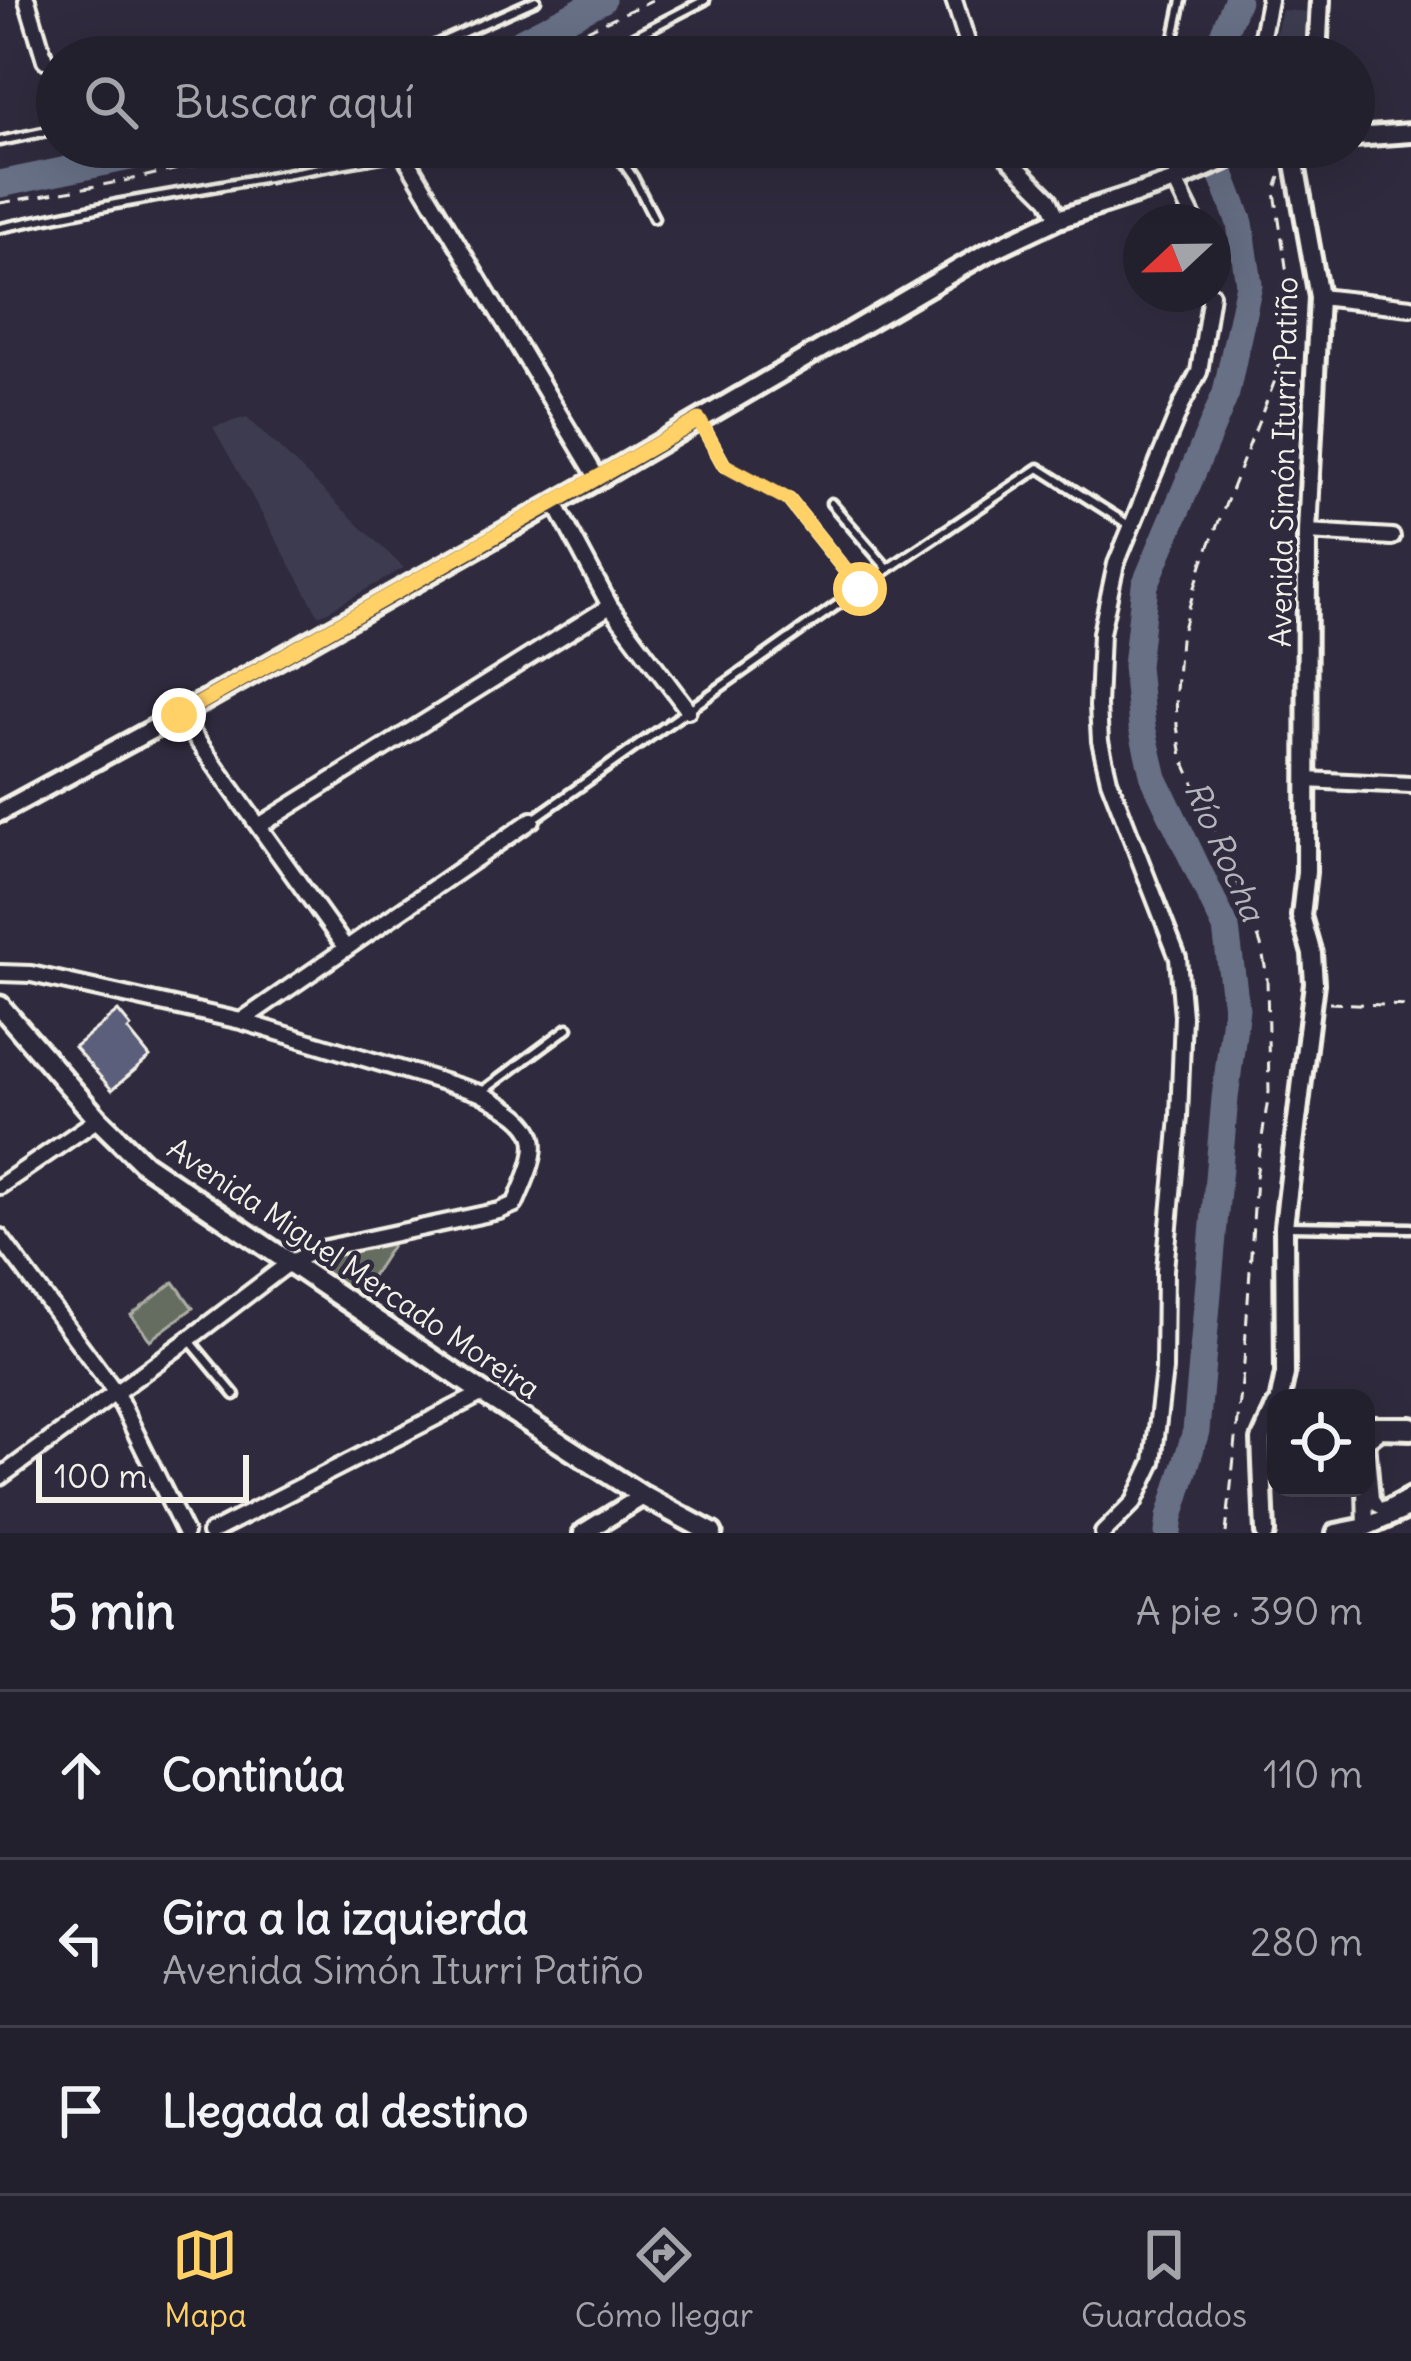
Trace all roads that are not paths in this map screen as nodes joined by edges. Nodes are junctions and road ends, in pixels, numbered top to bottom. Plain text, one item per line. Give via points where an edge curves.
1 (27, 0) edge
2 (536, 0) edge
3 (705, 0) edge
4 (955, 0) edge
5 (1182, 0) edge
6 (1269, 0) edge
7 (1320, 0) edge
8 (38, 36) edge
9 (455, 36) edge
10 (636, 36) edge
11 (966, 36) edge
12 (1174, 36) edge
13 (1262, 36) edge
14 (1318, 36) edge
15 (1411, 133) edge
16 (36, 134) edge
17 (1375, 136) edge
18 (0, 141) edge
19 (315, 168) edge
20 (419, 168) edge
21 (627, 168) edge
22 (1018, 168) edge
23 (1178, 168) edge
24 (1209, 168) edge
25 (1296, 168) edge
26 (1183, 178) junction
27 (1190, 204) edge
28 (654, 218) dead end
29 (1058, 220) junction
30 (0, 228) edge
31 (1319, 297) junction
32 (1411, 308) edge
33 (1208, 312) edge
34 (699, 420) junction
35 (724, 465) road end
36 (598, 479) junction
37 (789, 500) road end
38 (555, 503) junction
39 (831, 503) dead end
40 (1132, 527) junction
41 (1307, 532) junction
42 (1392, 538) dead end
43 (888, 569) junction
44 (860, 589) junction
45 (610, 606) junction
46 (688, 710) junction
47 (179, 715) junction
48 (1306, 780) junction
49 (1411, 784) edge
50 (0, 812) edge
51 (532, 820) joint
52 (259, 826) junction
53 (346, 947) junction
54 (0, 973) edge
55 (0, 1006) edge
56 (241, 1022) junction
57 (568, 1028) dead end
58 (480, 1094) junction
59 (98, 1119) junction
60 (0, 1186) edge
61 (1284, 1226) junction
62 (1411, 1228) edge
63 (0, 1237) edge
64 (289, 1263) junction
65 (189, 1339) junction
66 (1282, 1389) edge
67 (116, 1393) junction
68 (483, 1393) junction
69 (235, 1395) dead end
70 (1375, 1426) edge
71 (1411, 1429) edge
72 (1267, 1430) edge
73 (0, 1477) edge
74 (644, 1496) junction
75 (1365, 1497) edge
76 (1410, 1507) edge
77 (1366, 1527) junction
78 (185, 1533) edge
79 (210, 1533) edge
80 (583, 1533) edge
81 (712, 1533) edge
82 (1103, 1533) edge
83 (1264, 1533) edge
84 (1336, 1533) edge

1 - 8 street
2 - 9 lane
3 - 10 lane
4 - 11 street
5 - 12 lane
6 - 13 street
7 - 14 street
15 - 17 street
16 - 18 lane
19 - 30 lane
20 - 36 street
21 - 28 lane
22 - 29 street
23 - 26 lane
24 - 26 street
25 - 31 street, Avenida Simón Iturri Patiño
26 - 27 street
26 - 29 street
29 - 34 street via 984,254
31 - 32 street
31 - 41 street, Avenida Simón Iturri Patiño
33 - 40 street via 1199,372
34 - 35 lane
34 - 36 street
36 - 38 street
37 - 44 lane
38 - 45 street
38 - 47 street
39 - 43 lane
40 - 43 lane via 1039,468
40 - 82 street via 1101,633 1100,740 1178,958 1183,1016 1153,1462 1134,1502
41 - 42 street
41 - 48 street, Avenida Simón Iturri Patiño
43 - 44 lane
44 - 46 lane
45 - 46 street
45 - 52 street
46 - 51 lane
47 - 50 street
47 - 52 street
48 - 49 street
48 - 61 street, Avenida Simón Iturri Patiño via 1301,916 1314,983
51 - 53 street
52 - 53 street
53 - 56 street
54 - 56 street
55 - 59 main road, Avenida Miguel Mercado Moreira
56 - 58 street
57 - 58 lane
58 - 64 street via 515,1112 536,1143 515,1204
59 - 60 street
59 - 64 main road, Avenida Miguel Mercado Moreira via 144,1164
61 - 62 lane
61 - 66 street, Avenida Simón Iturri Patiño
63 - 67 street
64 - 65 street
64 - 68 main road, Avenida Miguel Mercado Moreira
65 - 67 street
65 - 69 lane
67 - 73 street
67 - 78 street
68 - 74 main road, Avenida Miguel Mercado Moreira
68 - 79 street
70 - 71 street
71 - 76 street via 1368,1442 1377,1506
72 - 83 street
74 - 80 street
74 - 81 main road, Avenida Miguel Mercado Moreira
75 - 77 street
76 - 77 street
77 - 84 street

